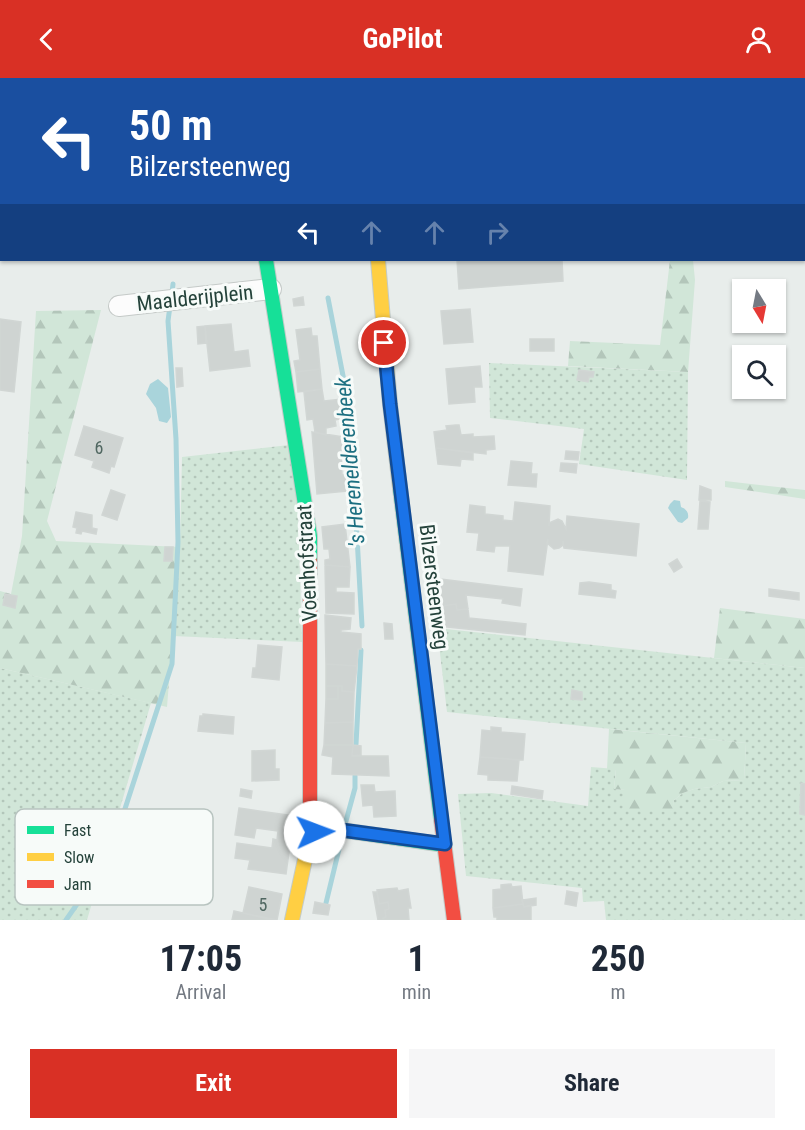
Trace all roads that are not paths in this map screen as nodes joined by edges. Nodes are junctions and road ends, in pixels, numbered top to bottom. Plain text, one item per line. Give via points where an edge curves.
1 (266, 261) edge
2 (378, 261) edge
3 (271, 290) junction
4 (119, 306) dead end
5 (315, 832) junction
6 (445, 844) junction
7 (292, 920) edge
8 (454, 920) edge

1 - 3 street, Voenhofstraat
2 - 6 street, Bilzersteenweg via 390,404
3 - 4 street, Maalderijplein
3 - 5 street, Voenhofstraat via 310,536 310,815
5 - 6 street via 334,829
5 - 7 street via 307,850
6 - 8 street, Bilzersteenweg

